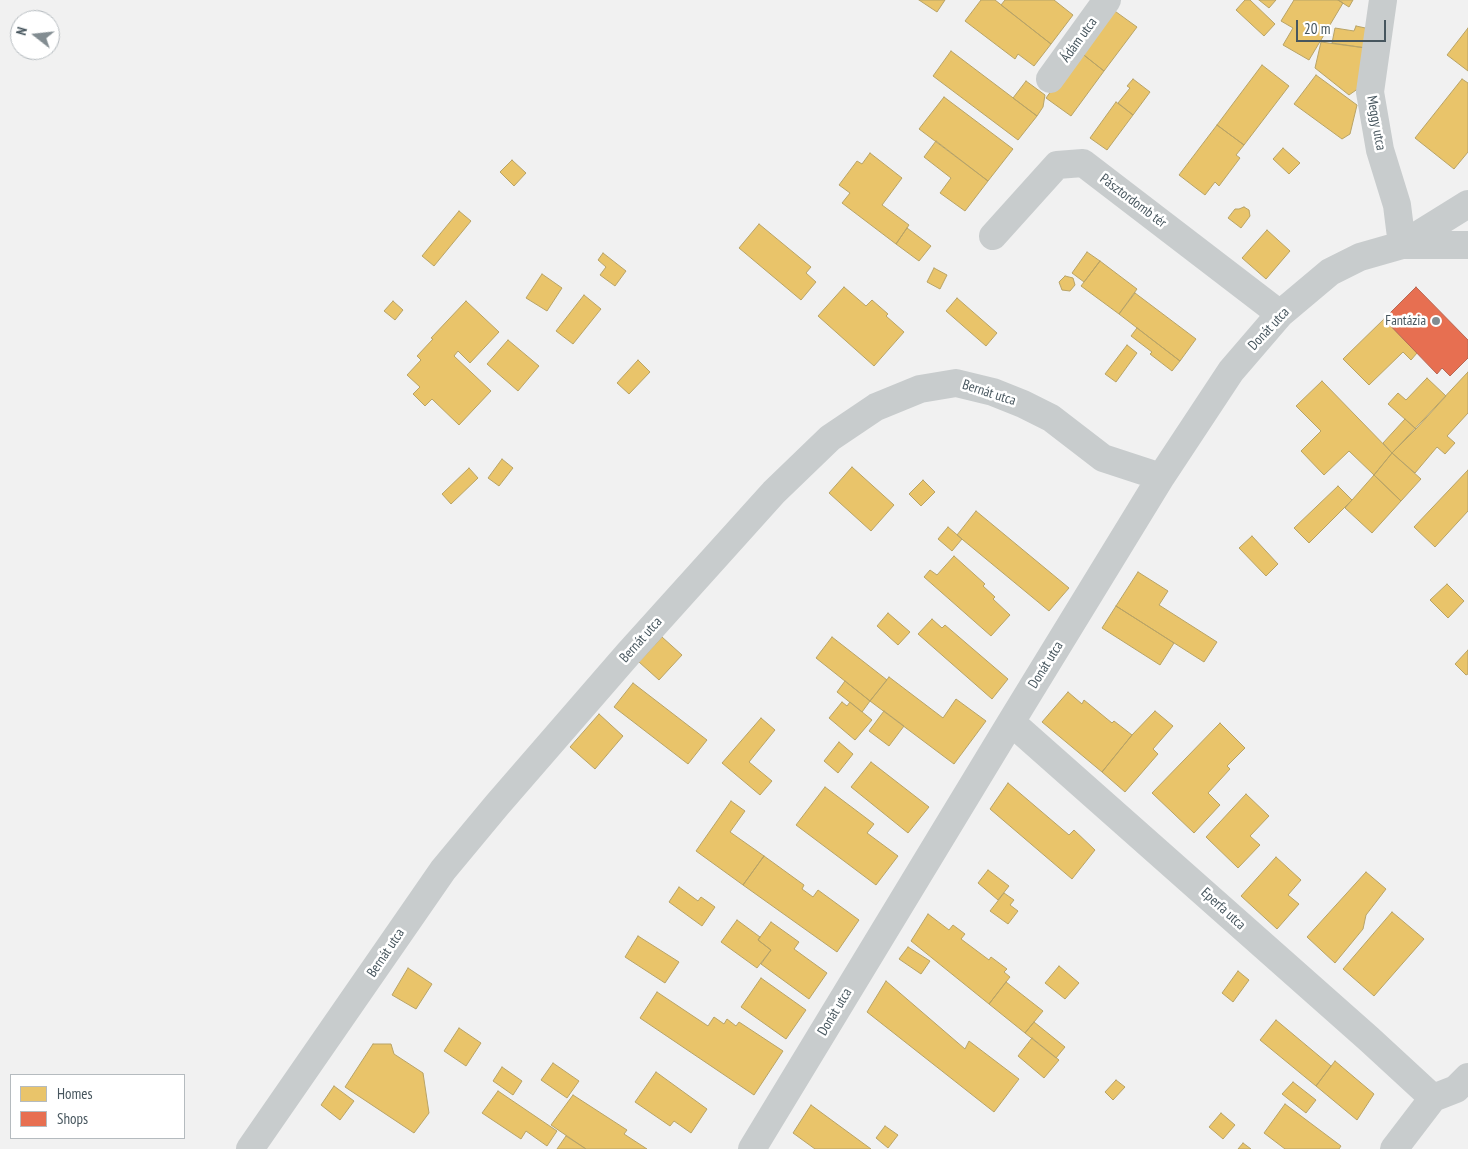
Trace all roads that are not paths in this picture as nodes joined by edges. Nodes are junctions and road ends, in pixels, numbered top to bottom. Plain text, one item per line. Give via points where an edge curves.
1 (1107, 0) edge
2 (1383, 0) edge
3 (1050, 79) dead end
4 (1468, 204) edge
5 (993, 236) dead end
6 (1402, 244) junction
7 (1468, 245) edge
8 (1280, 314) junction
9 (1161, 477) junction
10 (1011, 722) junction
11 (1468, 1077) edge
12 (1433, 1098) junction
13 (250, 1149) edge
14 (752, 1149) edge
15 (1394, 1149) edge

1 - 3 street, Ádám utca
2 - 6 street, Meggy utca via 1370,92 1380,150 1397,205
4 - 6 street, Donát utca
5 - 8 street, Pásztordomb tér via 1057,165 1083,163
6 - 7 street, Donát utca
6 - 8 street, Donát utca via 1360,257 1330,272
8 - 9 street, Donát utca via 1231,371
9 - 10 street, Donát utca
9 - 13 street, Bernát utca via 1103,458 1051,418 1022,404 993,392 956,383 920,389 876,407 830,438 774,492 641,640 443,870
10 - 12 street, Eperfa utca
10 - 14 street, Donát utca
11 - 12 street via 1456,1088
12 - 15 street

